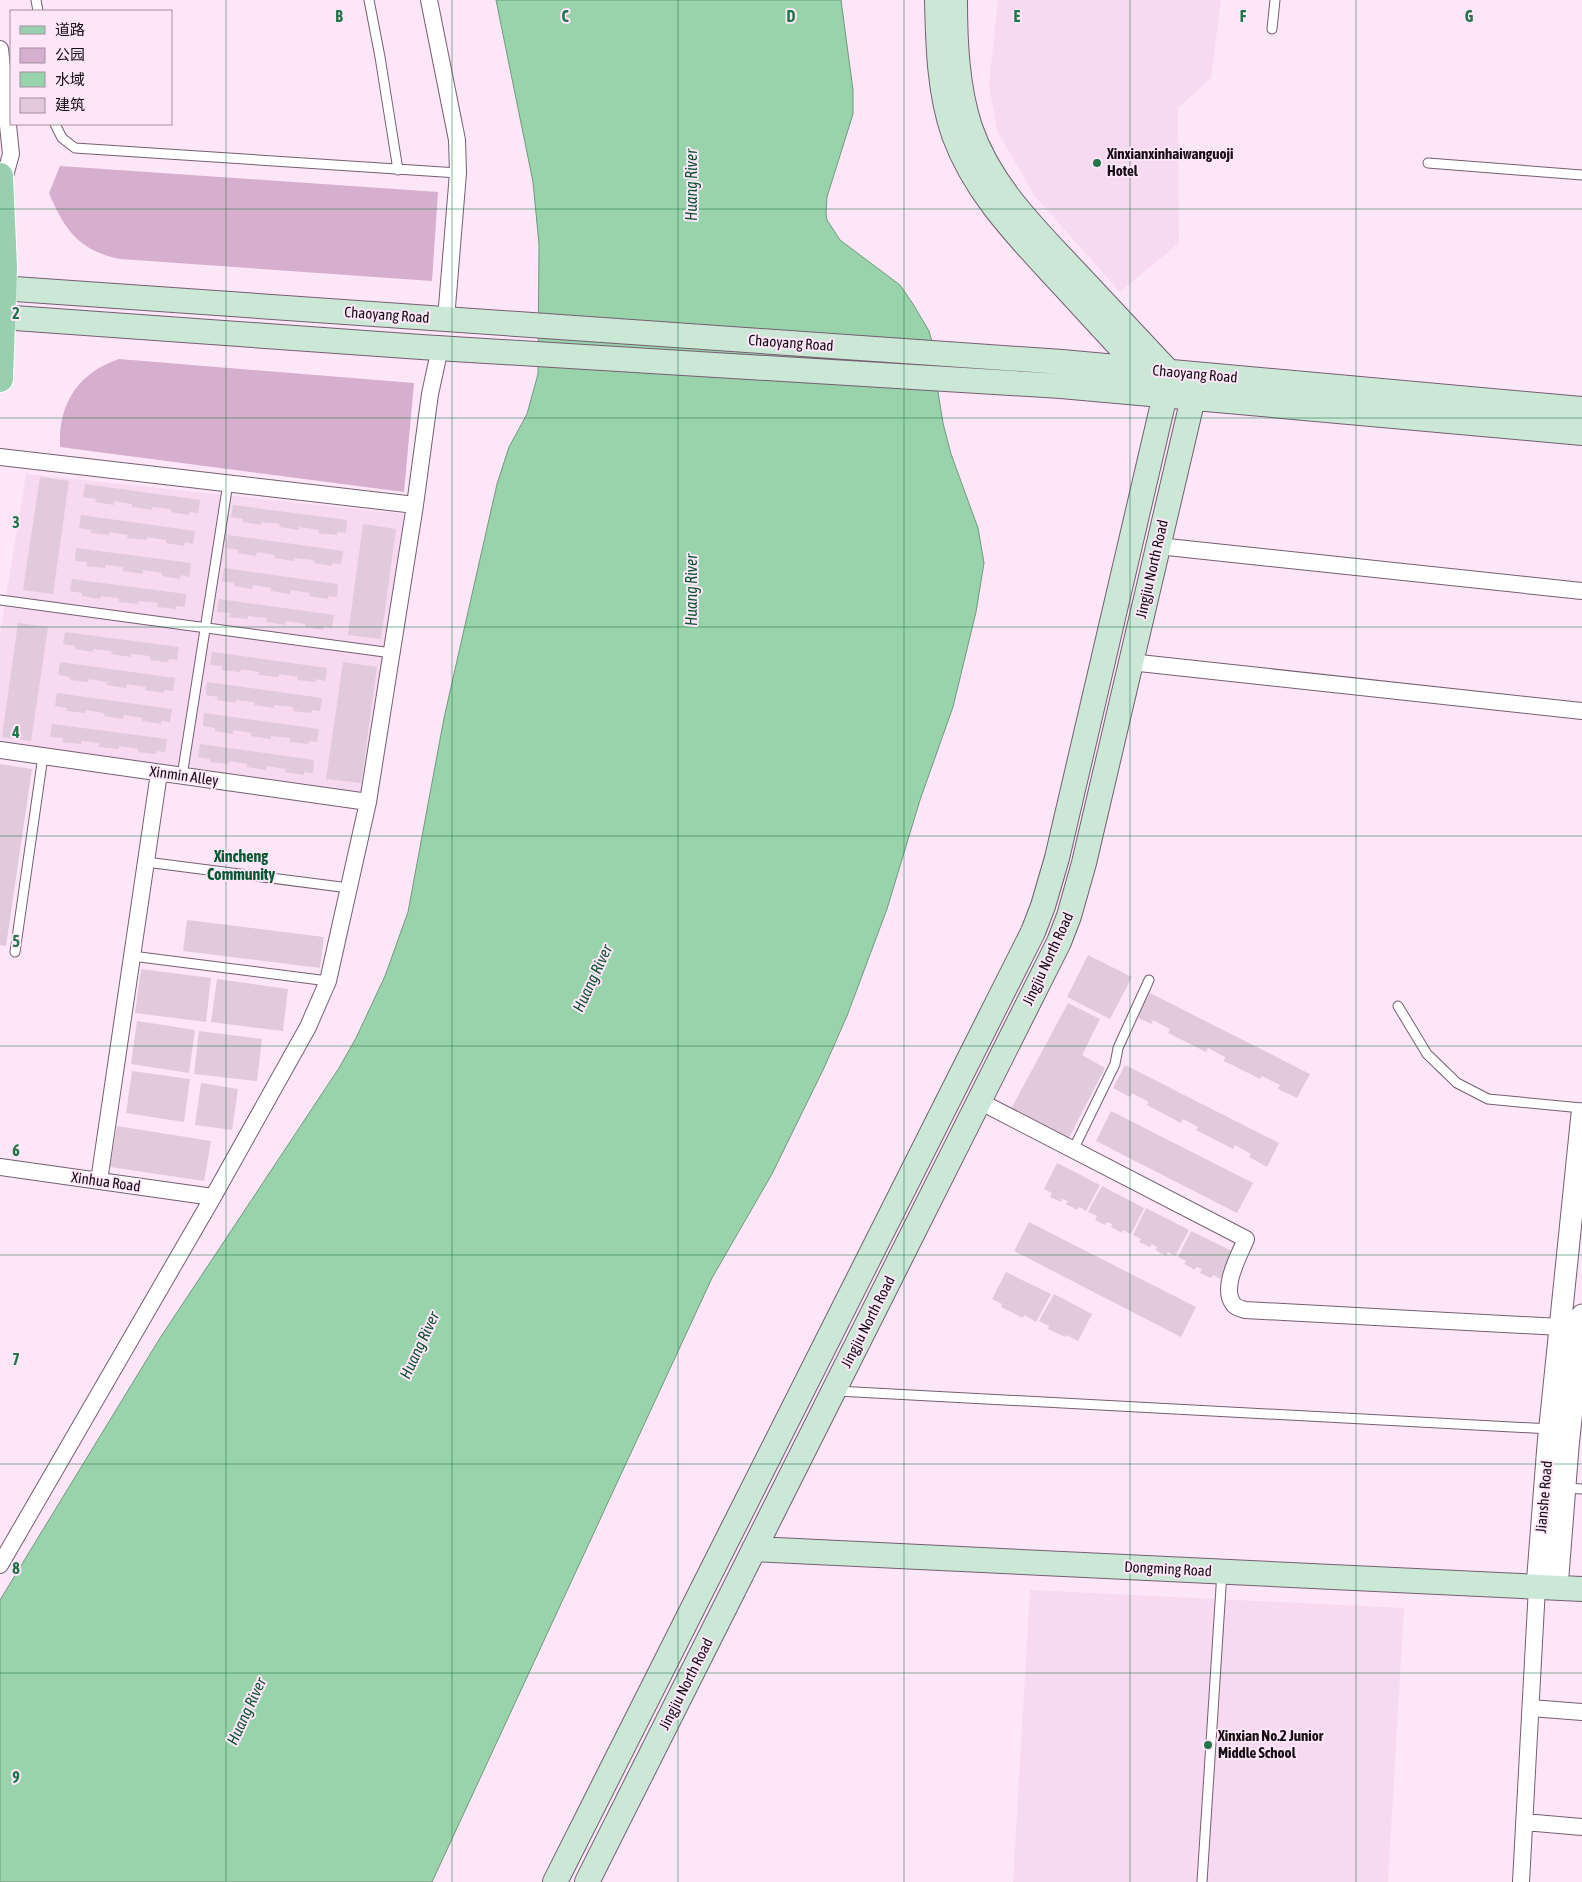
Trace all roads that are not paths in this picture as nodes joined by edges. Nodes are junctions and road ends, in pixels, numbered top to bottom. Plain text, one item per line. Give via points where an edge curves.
1 (369, 0) edge
2 (429, 0) edge
3 (937, 0) edge
4 (955, 0) edge
5 (1275, 0) edge
6 (1272, 29) dead end
7 (0, 49) edge
8 (56, 125) edge
9 (1428, 163) dead end
10 (398, 170) junction
11 (458, 174) junction
12 (1582, 175) edge
13 (0, 182) edge
14 (2, 288) edge
15 (2, 318) edge
16 (446, 319) junction
17 (440, 348) junction
18 (1141, 369) junction
19 (1168, 372) junction
20 (0, 378) edge
21 (1165, 395) junction
22 (1193, 398) junction
23 (1582, 409) edge
24 (1582, 433) edge
25 (0, 457) edge
26 (228, 483) junction
27 (415, 505) junction
28 (1158, 546) junction
29 (1582, 591) edge
30 (0, 600) edge
31 (206, 628) junction
32 (392, 652) junction
33 (1130, 662) junction
34 (1582, 711) edge
35 (0, 750) edge
36 (43, 756) junction
37 (159, 773) junction
38 (182, 776) junction
39 (368, 802) junction
40 (146, 862) junction
41 (349, 888) junction
42 (15, 952) dead end
43 (132, 956) junction
44 (1149, 980) dead end
45 (328, 981) junction
46 (1398, 1006) dead end
47 (979, 1101) junction
48 (1582, 1108) edge
49 (1582, 1114) edge
50 (1072, 1150) junction
51 (0, 1167) edge
52 (98, 1181) junction
53 (213, 1197) junction
54 (1582, 1315) edge
55 (1560, 1327) junction
56 (834, 1391) junction
57 (1550, 1429) junction
58 (1574, 1488) edge
59 (754, 1549) junction
60 (0, 1565) edge
61 (1222, 1572) junction
62 (1547, 1588) junction
63 (1582, 1590) edge
64 (1531, 1708) junction
65 (1582, 1712) edge
66 (1524, 1822) junction
67 (1582, 1827) edge
68 (555, 1882) edge
69 (587, 1882) edge
70 (1202, 1882) edge
71 (1521, 1882) edge

1 - 10 lane
2 - 11 street via 457,140
3 - 18 main road via 946,108 964,159 977,183 1006,223
4 - 19 main road via 959,79 964,104 980,152 992,174 1020,212
5 - 6 lane
7 - 13 street via 11,154
8 - 10 lane via 62,138 75,148
9 - 12 lane
10 - 11 lane
11 - 16 street
13 - 14 main road
14 - 15 main road
14 - 16 main road, Chaoyang Road
15 - 17 main road, Chaoyang Road
15 - 20 main road
16 - 18 main road, Chaoyang Road
17 - 21 main road, Chaoyang Road via 988,381
17 - 27 street via 430,394
18 - 19 main road, Chaoyang Road
18 - 21 main road
19 - 22 main road
19 - 23 main road, Chaoyang Road
21 - 22 main road, Chaoyang Road
21 - 68 main road, Jingjiu North Road via 1057,858 1033,932
22 - 24 main road, Chaoyang Road
22 - 28 main road, Jingjiu North Road
25 - 26 street
26 - 27 street
26 - 31 lane
27 - 32 street
28 - 29 street
28 - 33 main road, Jingjiu North Road
30 - 31 lane
31 - 32 lane
31 - 38 lane
32 - 39 street
33 - 34 street
33 - 47 main road, Jingjiu North Road via 1070,916
35 - 36 street, Xinmin Alley
36 - 37 street, Xinmin Alley
36 - 42 lane
37 - 38 street, Xinmin Alley
37 - 40 street
38 - 39 street, Xinmin Alley
39 - 41 street
40 - 41 lane
40 - 43 street
41 - 45 street
43 - 45 lane
43 - 52 street
44 - 50 lane via 1118,1048 1116,1064
45 - 53 street via 308,1026
46 - 48 lane via 1427,1054 1457,1083 1488,1099
47 - 50 street
47 - 56 main road, Jingjiu North Road
49 - 55 street, Jianshe Road
50 - 55 street via 1246,1239 1229,1282 1229,1295 1235,1306 1245,1310
51 - 52 street, Xinhua Road
52 - 53 street, Xinhua Road
53 - 60 street
54 - 58 street, Jianshe Road
55 - 57 street, Jianshe Road
56 - 57 lane
56 - 59 main road, Jingjiu North Road
57 - 62 street, Jianshe Road
58 - 62 street, Jianshe Road
59 - 61 main road, Dongming Road
59 - 69 main road, Jingjiu North Road
61 - 62 main road, Dongming Road
61 - 70 lane
62 - 63 main road, Dongming Road
62 - 64 street, Jianshe Road
64 - 65 street
64 - 66 street, Jianshe Road
66 - 67 street
66 - 71 street, Jianshe Road

